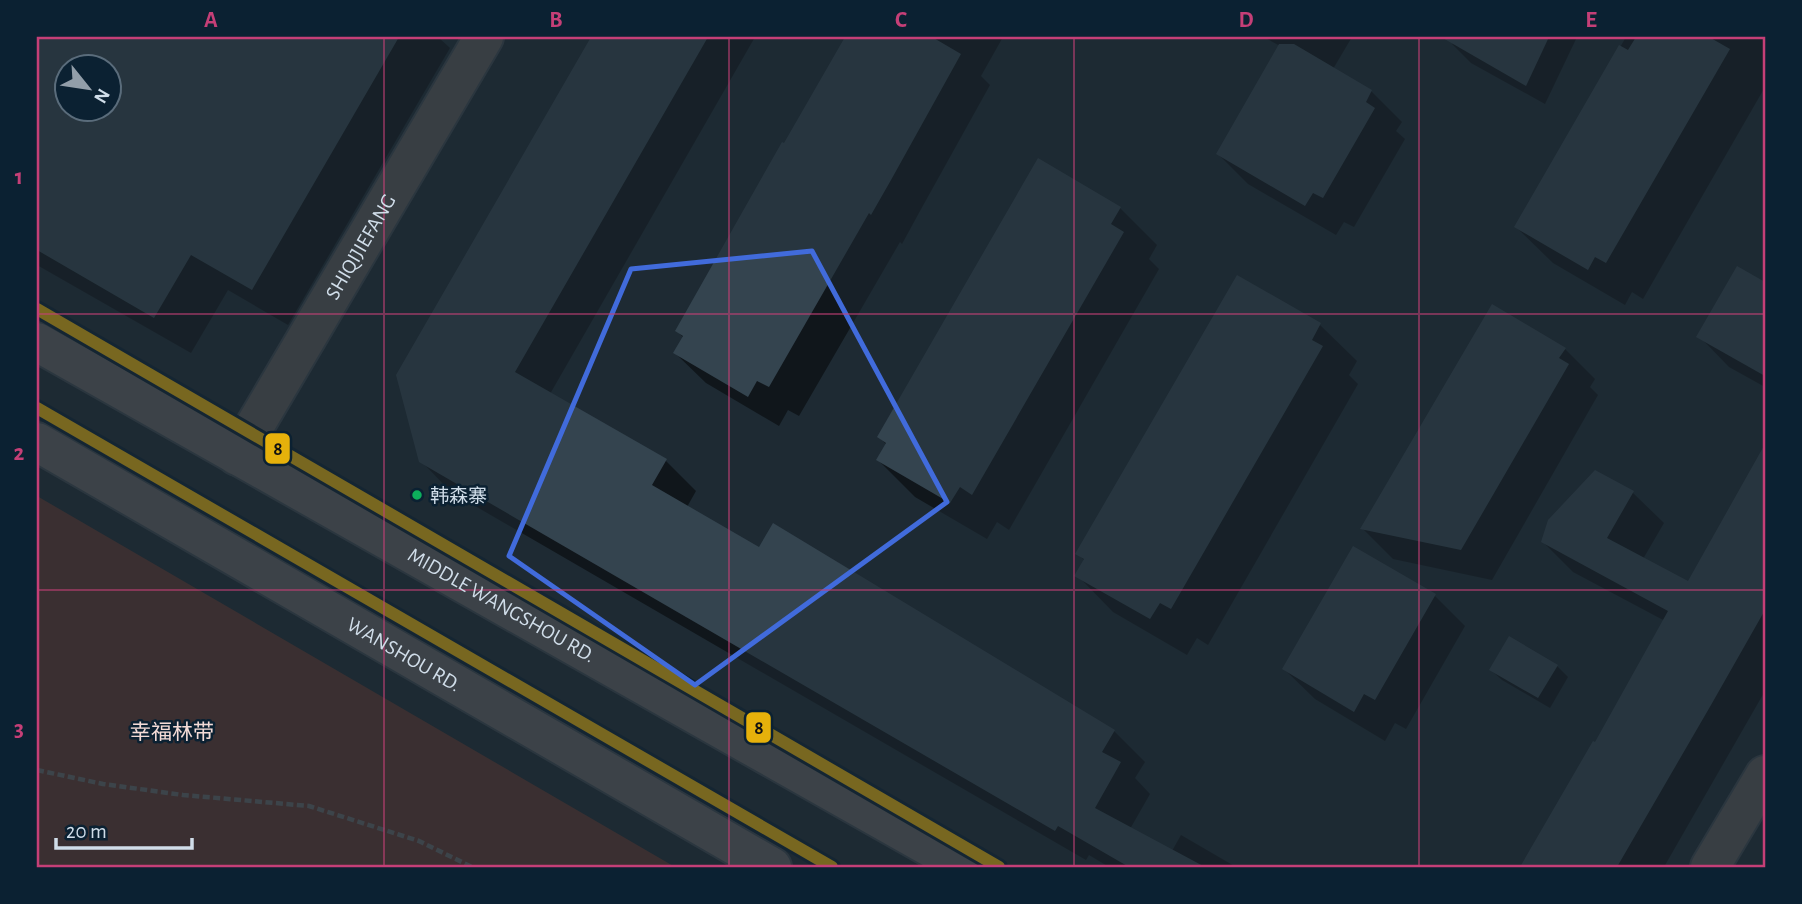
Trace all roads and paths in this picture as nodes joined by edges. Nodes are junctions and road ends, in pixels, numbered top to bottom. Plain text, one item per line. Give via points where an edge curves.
1 (484, 37) edge
2 (37, 342) edge
3 (37, 442) edge
4 (237, 456) junction
5 (37, 771) edge
6 (1765, 775) edge
7 (472, 867) edge
8 (772, 867) edge
9 (965, 867) edge
10 (1710, 867) edge

1 - 4 street, SHIQIJIEFANG
2 - 4 main road, MIDDLE WANGSHOU RD.
3 - 8 main road, WANSHOU RD.
4 - 9 main road, MIDDLE WANGSHOU RD.
5 - 7 path via 183,795 309,806 419,841
6 - 10 street

